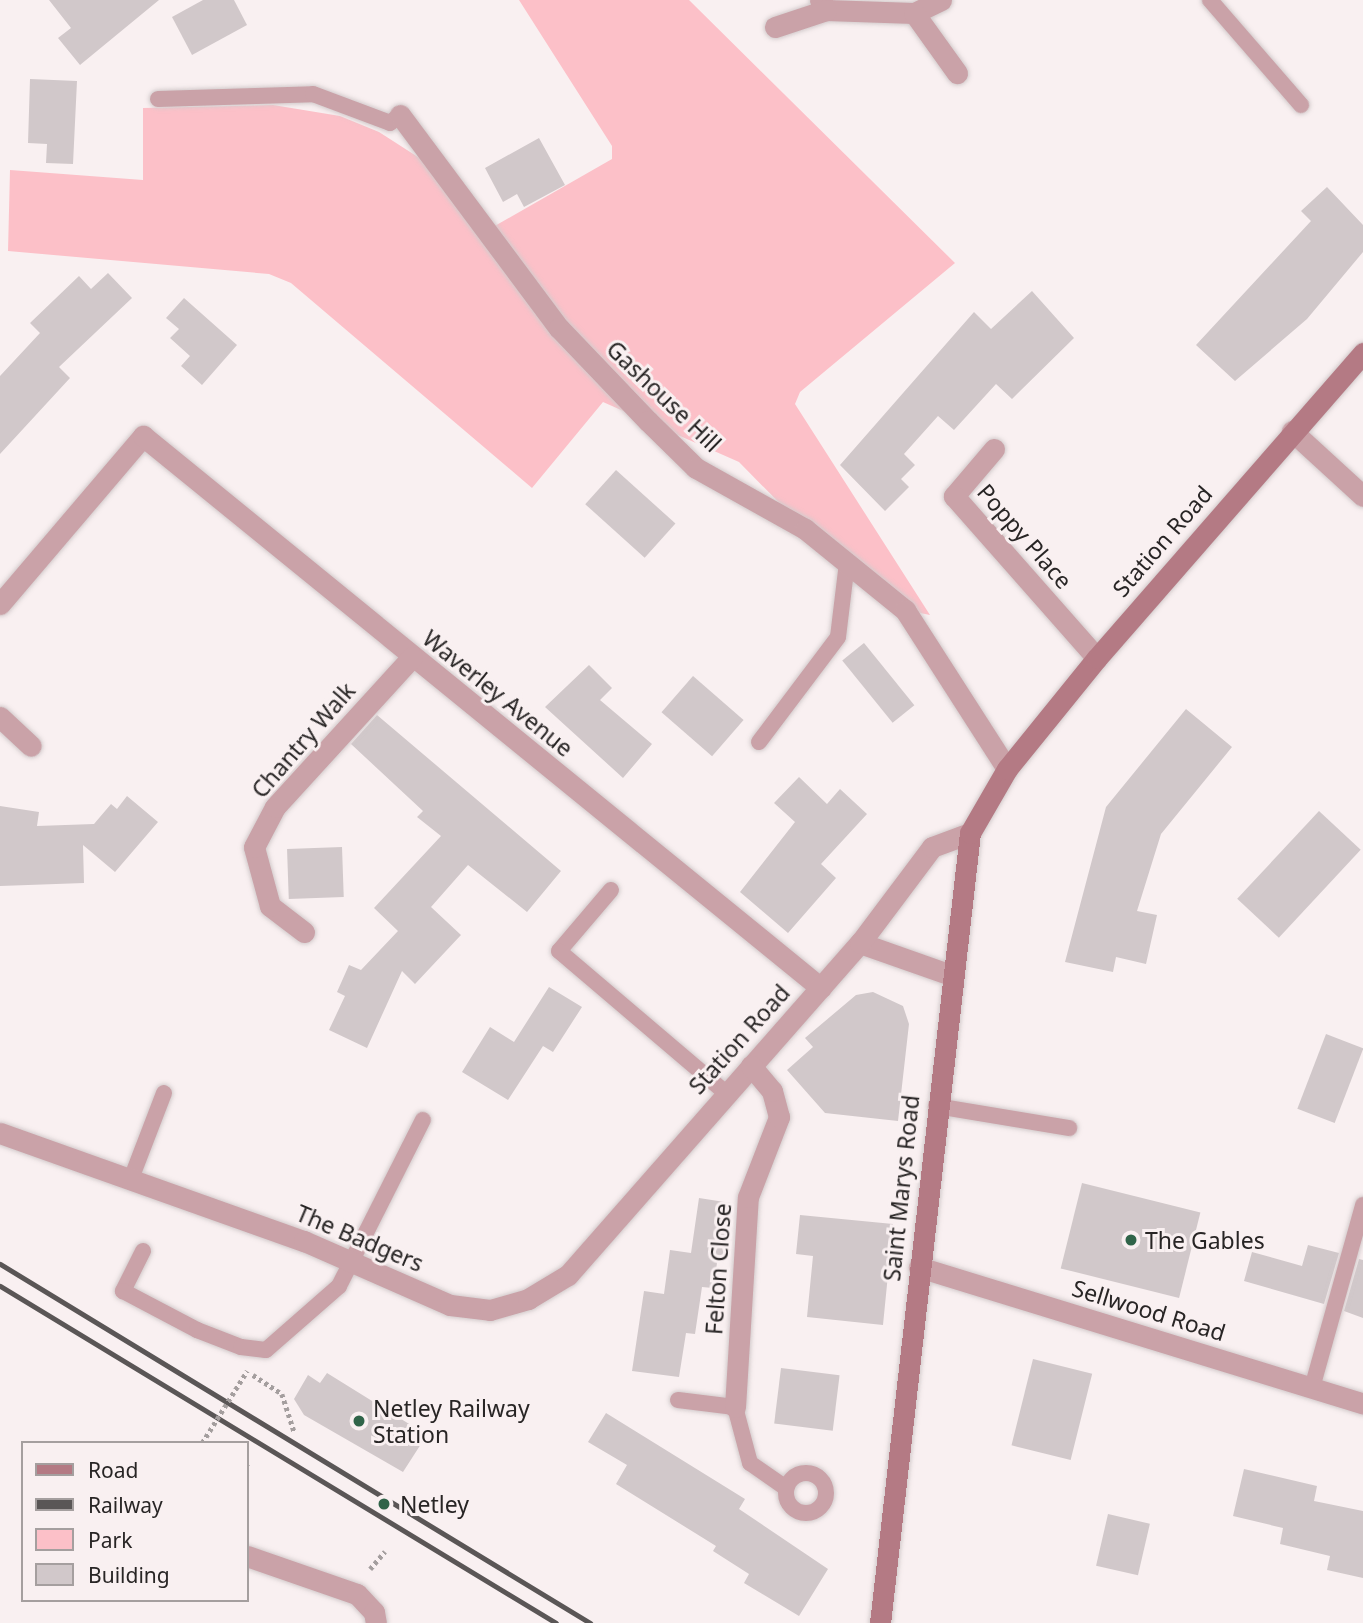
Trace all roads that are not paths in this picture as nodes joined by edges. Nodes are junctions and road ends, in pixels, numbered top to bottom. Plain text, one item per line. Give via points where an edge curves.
1 (942, 0) edge
2 (1210, 0) edge
3 (823, 5) edge
4 (914, 13) junction
5 (775, 27) dead end
6 (957, 73) dead end
7 (158, 99) dead end
8 (1301, 105) dead end
9 (400, 115) joint
10 (1363, 353) edge
11 (1292, 431) junction
12 (994, 449) dead end
13 (1363, 496) edge
14 (847, 563) junction
15 (0, 604) edge
16 (412, 657) junction
17 (1097, 658) junction
18 (0, 717) edge
19 (759, 742) dead end
20 (31, 746) dead end
21 (1007, 769) junction
22 (970, 832) junction
23 (611, 890) dead end
24 (304, 933) dead end
25 (860, 943) junction
26 (951, 975) junction
27 (821, 988) junction
28 (751, 1066) junction
29 (164, 1093) dead end
30 (726, 1093) junction
31 (936, 1106) junction
32 (423, 1120) dead end
33 (1069, 1128) dead end
34 (0, 1133) edge
35 (658, 1171) joint
36 (131, 1179) junction
37 (1363, 1205) edge
38 (143, 1251) dead end
39 (354, 1263) junction
40 (919, 1267) junction
41 (1312, 1388) junction
42 (678, 1400) dead end
43 (1363, 1404) edge
44 (735, 1407) junction
45 (786, 1488) dead end
46 (248, 1556) edge
47 (376, 1623) edge
48 (880, 1623) edge

1 - 4 street
2 - 8 lane
3 - 4 street
3 - 5 street
4 - 6 street
7 - 9 lane via 313,94 390,123
9 - 14 street, Gashouse Hill via 559,328 648,421 696,468 805,529
10 - 11 street, Station Road
11 - 13 street
11 - 17 street, Station Road
12 - 17 street, Poppy Place via 954,496
14 - 19 lane via 838,638
14 - 21 street, Gashouse Hill via 905,610
15 - 16 street, Waverley Avenue via 143,436
16 - 24 street, Chantry Walk via 275,807 254,847 270,906
16 - 27 street, Waverley Avenue
17 - 21 street, Station Road
18 - 20 street
21 - 22 street, Saint Marys Road
22 - 25 street, Station Road via 932,847
22 - 26 street, Saint Marys Road
23 - 30 lane via 559,951
25 - 26 street
25 - 27 street, Station Road
26 - 31 street, Saint Marys Road
27 - 28 street, Station Road
28 - 30 street, Station Road
28 - 44 street, Felton Close via 772,1091 779,1116 748,1197
29 - 36 lane
30 - 35 street, Station Road
31 - 33 lane
31 - 40 street, Saint Marys Road
32 - 39 lane
34 - 36 street, The Badgers
35 - 39 street, The Badgers via 568,1275 528,1299 490,1310 450,1305
36 - 39 street, The Badgers
37 - 41 lane
38 - 39 lane via 122,1291 197,1330 241,1347 266,1350 339,1286
40 - 41 street, Sellwood Road
40 - 48 street, Saint Marys Road via 902,1462
41 - 43 street, Sellwood Road
42 - 44 lane
44 - 45 lane via 750,1463
46 - 47 street via 357,1594 374,1612

